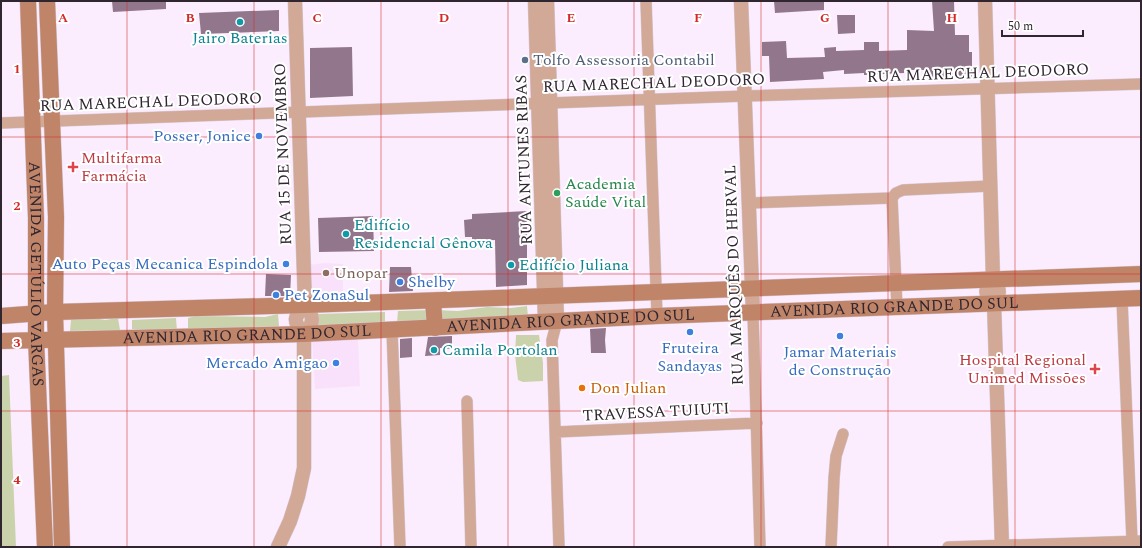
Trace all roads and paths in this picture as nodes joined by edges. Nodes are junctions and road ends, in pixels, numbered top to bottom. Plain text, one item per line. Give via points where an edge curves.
1 (28, 1) edge
2 (47, 1) edge
3 (295, 1) edge
4 (535, 1) edge
5 (546, 1) edge
6 (646, 1) edge
7 (741, 1) edge
8 (985, 1) edge
9 (29, 40) junction
10 (49, 40) junction
11 (1141, 84) edge
12 (987, 88) junction
13 (745, 96) junction
14 (649, 100) junction
15 (544, 103) junction
16 (299, 113) junction
17 (32, 122) junction
18 (52, 122) junction
19 (1, 123) edge
20 (990, 186) junction
21 (892, 198) junction
22 (749, 203) junction
23 (56, 217) junction
24 (36, 218) junction
25 (1141, 274) edge
26 (1091, 275) junction
27 (992, 279) junction
28 (896, 283) junction
29 (752, 288) junction
30 (657, 292) junction
31 (551, 296) junction
32 (1141, 298) edge
33 (1122, 299) junction
34 (1092, 300) junction
35 (433, 301) junction
36 (994, 303) junction
37 (305, 305) junction
38 (897, 307) junction
39 (181, 310) junction
40 (124, 311) junction
41 (55, 312) junction
42 (753, 313) junction
43 (36, 314) junction
44 (1, 316) edge
45 (657, 316) junction
46 (551, 322) junction
47 (435, 328) junction
48 (392, 330) junction
49 (304, 334) junction
50 (183, 336) junction
51 (125, 338) junction
52 (36, 340) junction
53 (56, 340) junction
54 (1, 341) edge
55 (467, 401) dead end
56 (757, 423) junction
57 (556, 432) junction
58 (843, 434) dead end
59 (59, 453) junction
60 (42, 454) junction
61 (1136, 541) edge
62 (1002, 546) edge
63 (45, 547) edge
64 (62, 547) edge
65 (278, 547) edge
66 (400, 547) edge
67 (472, 547) edge
68 (560, 547) edge
69 (760, 547) edge
70 (831, 547) edge
71 (948, 547) edge

1 - 9 main road, AVENIDA GETÚLIO VARGAS
2 - 10 main road, AVENIDA GETÚLIO VARGAS
3 - 16 street, RUA 15 DE NOVEMBRO
4 - 15 street, RUA ANTUNES RIBAS
5 - 15 street, RUA ANTUNES RIBAS
6 - 14 street
7 - 13 street, RUA MARQUÊS DO HERVAL
8 - 12 street
9 - 10 main road
9 - 17 main road, AVENIDA GETÚLIO VARGAS
10 - 18 main road, AVENIDA GETÚLIO VARGAS
11 - 12 street, RUA MARECHAL DEODORO
12 - 13 street, RUA MARECHAL DEODORO
12 - 20 street
13 - 14 street, RUA MARECHAL DEODORO
13 - 22 street, RUA MARQUÊS DO HERVAL
14 - 15 street, RUA MARECHAL DEODORO
14 - 30 street
15 - 16 street, RUA MARECHAL DEODORO
15 - 31 street, RUA ANTUNES RIBAS
16 - 18 street, RUA MARECHAL DEODORO
16 - 37 street, RUA 15 DE NOVEMBRO
17 - 18 street, RUA MARECHAL DEODORO
17 - 19 street, RUA MARECHAL DEODORO
17 - 24 main road, AVENIDA GETÚLIO VARGAS
18 - 23 main road, AVENIDA GETÚLIO VARGAS
20 - 21 street via 903,190
20 - 27 street
21 - 22 street
21 - 28 street
22 - 29 street, RUA MARQUÊS DO HERVAL
23 - 24 main road
23 - 41 main road, AVENIDA GETÚLIO VARGAS
24 - 43 main road, AVENIDA GETÚLIO VARGAS
25 - 26 main road, AVENIDA RIO GRANDE DO SUL
26 - 27 main road, AVENIDA RIO GRANDE DO SUL
26 - 34 main road
27 - 28 main road, AVENIDA RIO GRANDE DO SUL
27 - 36 street via 987,286 986,296
28 - 29 main road, AVENIDA RIO GRANDE DO SUL
28 - 38 street
29 - 30 main road, AVENIDA RIO GRANDE DO SUL
29 - 42 street, RUA MARQUÊS DO HERVAL
30 - 31 main road, AVENIDA RIO GRANDE DO SUL
30 - 45 street
31 - 35 main road, AVENIDA RIO GRANDE DO SUL
31 - 46 street, RUA ANTUNES RIBAS
32 - 33 main road, AVENIDA RIO GRANDE DO SUL
33 - 34 main road, AVENIDA RIO GRANDE DO SUL
33 - 61 street
34 - 36 main road, AVENIDA RIO GRANDE DO SUL
35 - 37 main road, AVENIDA RIO GRANDE DO SUL
35 - 47 main road
36 - 38 main road, AVENIDA RIO GRANDE DO SUL
36 - 62 street
37 - 39 main road, AVENIDA RIO GRANDE DO SUL
37 - 49 street, RUA 15 DE NOVEMBRO via 311,313 312,320
38 - 42 main road, AVENIDA RIO GRANDE DO SUL
39 - 40 main road, AVENIDA RIO GRANDE DO SUL
39 - 50 main road
40 - 41 main road, AVENIDA RIO GRANDE DO SUL
40 - 51 main road
41 - 43 main road, AVENIDA RIO GRANDE DO SUL
41 - 53 main road, AVENIDA GETÚLIO VARGAS
42 - 45 main road, AVENIDA RIO GRANDE DO SUL
42 - 56 street, RUA MARQUÊS DO HERVAL
43 - 44 main road, AVENIDA RIO GRANDE DO SUL
43 - 52 main road, AVENIDA GETÚLIO VARGAS
45 - 46 main road, AVENIDA RIO GRANDE DO SUL
46 - 47 main road, AVENIDA RIO GRANDE DO SUL
46 - 57 street, RUA ANTUNES RIBAS
47 - 48 main road, AVENIDA RIO GRANDE DO SUL
48 - 49 main road, AVENIDA RIO GRANDE DO SUL
48 - 66 street
49 - 50 main road, AVENIDA RIO GRANDE DO SUL
49 - 65 street, RUA 15 DE NOVEMBRO via 304,468 290,521
50 - 51 main road, AVENIDA RIO GRANDE DO SUL
51 - 53 main road, AVENIDA RIO GRANDE DO SUL
52 - 53 main road, AVENIDA RIO GRANDE DO SUL
52 - 54 main road, AVENIDA RIO GRANDE DO SUL
52 - 60 main road, AVENIDA GETÚLIO VARGAS
53 - 59 main road, AVENIDA GETÚLIO VARGAS
55 - 67 street
56 - 57 street, TRAVESSA TUIUTI
56 - 69 street, RUA MARQUÊS DO HERVAL
57 - 68 street, RUA ANTUNES RIBAS
58 - 70 street via 836,456
59 - 60 main road
59 - 64 main road, AVENIDA GETÚLIO VARGAS
60 - 63 main road, AVENIDA GETÚLIO VARGAS
61 - 62 street
62 - 71 street

